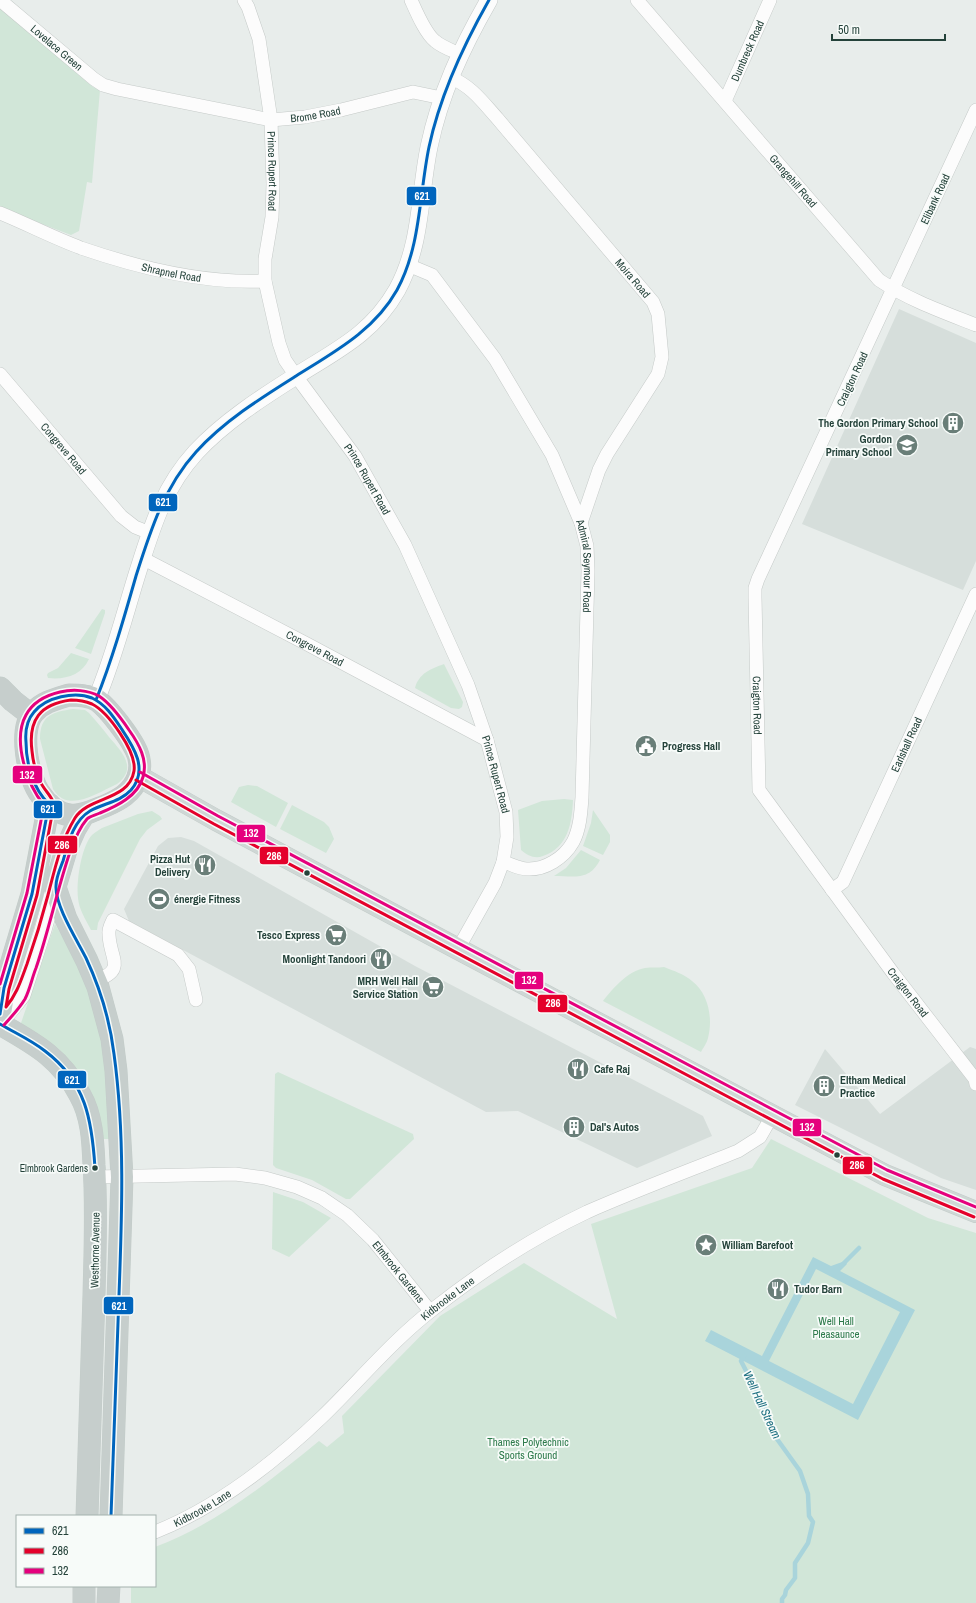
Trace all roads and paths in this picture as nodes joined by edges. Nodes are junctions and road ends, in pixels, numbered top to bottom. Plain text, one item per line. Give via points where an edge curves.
1 (0, 0) edge
2 (244, 0) edge
3 (411, 0) edge
4 (490, 0) edge
5 (638, 0) edge
6 (770, 0) edge
7 (460, 54) junction
8 (450, 77) junction
9 (117, 89) joint
10 (442, 98) junction
11 (725, 101) junction
12 (976, 110) edge
13 (271, 120) junction
14 (0, 213) edge
15 (408, 265) junction
16 (265, 281) junction
17 (893, 289) junction
18 (976, 325) edge
19 (0, 374) edge
20 (296, 376) junction
21 (581, 523) junction
22 (150, 533) junction
23 (142, 558) junction
24 (976, 594) edge
25 (0, 688) edge
26 (96, 700) junction
27 (31, 715) junction
28 (487, 740) junction
29 (138, 776) junction
30 (49, 804) junction
31 (84, 814) junction
32 (503, 862) junction
33 (55, 887) junction
34 (832, 890) junction
35 (458, 949) junction
36 (3, 981) edge
37 (96, 981) junction
38 (196, 1000) dead end
39 (0, 1014) edge
40 (0, 1023) edge
41 (976, 1080) edge
42 (772, 1116) junction
43 (95, 1177) junction
44 (122, 1177) junction
45 (976, 1212) edge
46 (430, 1311) junction
47 (87, 1515) edge
48 (111, 1515) edge
49 (156, 1532) edge
50 (84, 1587) edge
51 (109, 1587) edge
52 (84, 1603) edge
53 (108, 1603) edge

1 - 9 street, Lovelace Green via 94,79
2 - 13 street, Prince Rupert Road via 259,38
3 - 7 street via 434,40
4 - 7 street
5 - 11 street, Grangehill Road
6 - 11 street, Dumbreck Road
7 - 8 street
8 - 10 street
8 - 21 street, Moira Road via 472,90 497,118 653,302 658,314 662,357 658,374 607,454
9 - 13 street, Brome Road
10 - 13 street, Brome Road via 413,92 341,110
10 - 15 street via 429,149 415,244
11 - 17 street, Grangehill Road via 879,280
12 - 17 street, Elibank Road
13 - 16 street, Prince Rupert Road via 274,184 265,259
14 - 16 street, Shrapnel Road via 80,248 150,268 220,280
15 - 20 street via 382,312 357,337
15 - 21 street, Admiral Seymour Road via 432,275 495,359 552,455
16 - 20 street, Prince Rupert Road via 279,343
17 - 18 street, Grangehill Road
17 - 34 street, Craigton Road via 755,588 759,790
19 - 22 street, Congreve Road via 121,516 135,527
20 - 22 street via 239,414 196,453 178,474 163,499
20 - 28 street, Prince Rupert Road via 354,456 405,545 468,685
21 - 32 street, Admiral Seymour Road via 587,546 588,571 580,823 573,843 562,856 549,865 525,869
22 - 23 street
23 - 26 street via 106,676
23 - 28 street, Congreve Road
24 - 34 street, Earlshall Road via 843,882
25 - 27 highway
26 - 27 highway via 68,695 49,701
26 - 29 highway via 113,717 136,748 140,768
27 - 30 highway via 26,737 29,765 40,795
28 - 32 street, Prince Rupert Road via 506,812
29 - 31 highway via 135,785 120,799
29 - 35 main road
30 - 31 highway via 59,812 69,815
30 - 36 highway via 32,894
31 - 33 highway via 66,847
32 - 35 street, Prince Rupert Road via 495,883
33 - 37 highway via 66,919
33 - 40 street via 22,994
34 - 41 street, Craigton Road
35 - 42 main road
36 - 39 highway
37 - 38 street via 114,970 115,963 108,934 113,920 178,955 189,969
37 - 44 highway via 113,1045
40 - 43 highway, Westhorne Avenue via 50,1055 69,1076 81,1096 90,1119
42 - 45 main road via 902,1183
42 - 46 street, Kidbrooke Lane via 760,1137 738,1151 587,1213 499,1262
43 - 44 street, Elmbrook Gardens
43 - 47 highway, Westhorne Avenue via 96,1231
44 - 46 street, Elmbrook Gardens via 234,1174 265,1178 297,1187 322,1198 347,1215 373,1240
44 - 48 highway
46 - 49 street, Kidbrooke Lane via 290,1446 221,1497
50 - 52 highway
51 - 53 highway

